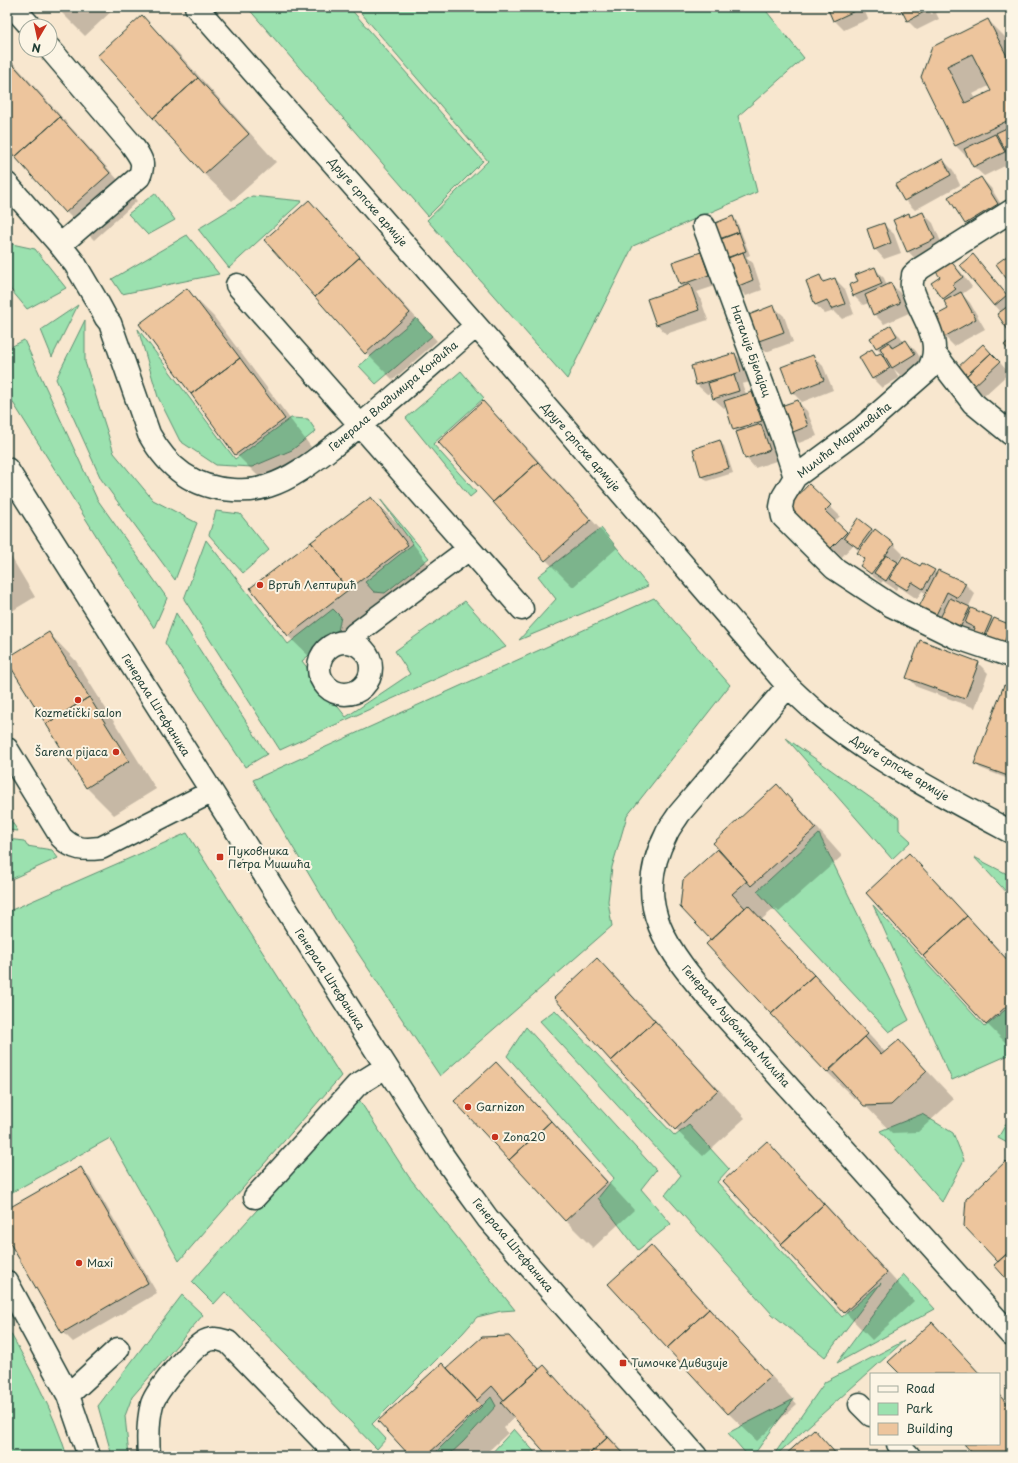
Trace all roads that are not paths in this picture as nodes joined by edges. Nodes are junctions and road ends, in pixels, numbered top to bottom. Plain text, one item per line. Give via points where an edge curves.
1 (13, 7) edge
2 (196, 7) edge
3 (23, 18) edge
4 (58, 58) edge
5 (7, 184) edge
6 (1011, 211) edge
7 (704, 226) dead end
8 (60, 245) junction
9 (237, 285) dead end
10 (476, 326) junction
11 (935, 354) junction
12 (361, 426) junction
13 (1011, 434) edge
14 (7, 469) edge
15 (795, 477) junction
16 (469, 549) junction
17 (522, 609) dead end
18 (349, 642) dead end
19 (1011, 656) edge
20 (788, 686) junction
21 (7, 749) edge
22 (211, 792) junction
23 (1011, 832) edge
24 (386, 1067) junction
25 (255, 1197) dead end
26 (7, 1282) edge
27 (1011, 1335) edge
28 (118, 1349) dead end
29 (68, 1395) junction
30 (899, 1445) edge
31 (89, 1456) edge
32 (149, 1456) edge
33 (338, 1456) edge
34 (696, 1456) edge
35 (909, 1456) edge

1 - 3 street
2 - 10 street, Друге српске армије
4 - 8 street via 132,145 141,159 143,168 139,177
5 - 8 street, Генерала Владимира Кондића
6 - 11 street via 913,275 912,286 932,334
7 - 15 street, Наталије Бјелајац
8 - 12 street, Генерала Владимира Кондића via 110,323 149,434 166,459 186,476 220,489 248,490 267,487 305,467
9 - 12 street
10 - 12 street, Генерала Владимира Кондића
10 - 20 street, Друге српске армије
11 - 13 street via 973,403
11 - 15 street, Милића Мариновића via 928,370 906,390 863,427
12 - 16 street
14 - 22 street, Генерала Штефаника
15 - 19 street, Милића Мариновића via 783,497 783,517 834,568 892,606 955,637
16 - 17 street
16 - 18 street via 355,634
20 - 23 street, Друге српске армије via 818,713 878,756
20 - 27 street, Генерала Љубомира Милића via 679,814 666,834 651,886 655,914 680,962 696,983
21 - 22 street via 61,837 75,847 101,848
22 - 24 street, Генерала Штефаника
24 - 25 street via 357,1085
24 - 34 street, Генерала Штефаника via 440,1153 488,1219
26 - 29 street
28 - 29 street
29 - 31 street
30 - 35 street
32 - 33 street via 152,1405 156,1394 202,1343 215,1338 228,1342

